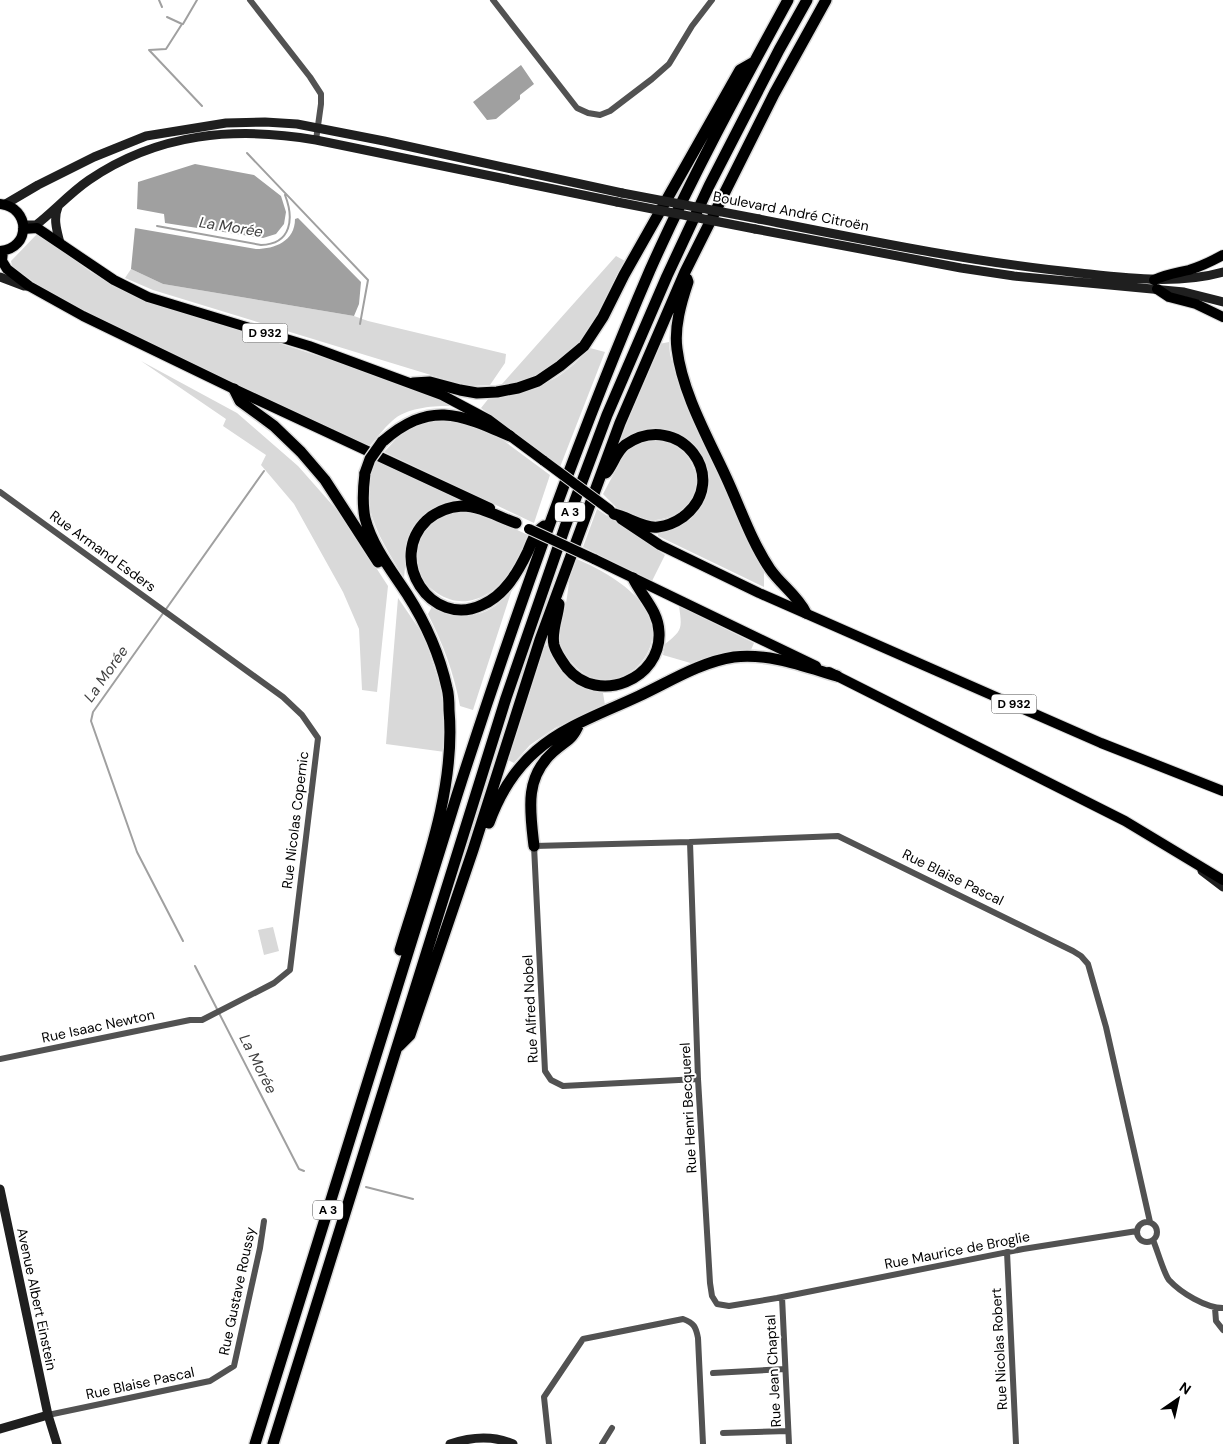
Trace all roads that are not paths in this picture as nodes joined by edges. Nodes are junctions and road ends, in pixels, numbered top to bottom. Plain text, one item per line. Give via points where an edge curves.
1 (250, 0) edge
2 (493, 0) edge
3 (712, 0) edge
4 (788, 0) edge
5 (807, 0) edge
6 (826, 0) edge
7 (754, 62) junction
8 (318, 128) junction
9 (316, 140) junction
10 (2, 204) edge
11 (59, 206) junction
12 (23, 227) junction
13 (60, 243) junction
14 (1, 251) edge
15 (1223, 255) edge
16 (684, 272) junction
17 (1223, 272) edge
18 (0, 277) edge
19 (1155, 284) junction
20 (29, 286) junction
21 (1223, 302) edge
22 (1223, 317) edge
23 (414, 383) junction
24 (234, 389) junction
25 (510, 436) junction
26 (598, 479) junction
27 (0, 492) edge
28 (612, 512) junction
29 (549, 522) junction
30 (516, 523) junction
31 (633, 578) junction
32 (408, 595) junction
33 (556, 595) junction
34 (806, 613) junction
35 (191, 631) joint
36 (837, 676) junction
37 (579, 724) junction
38 (1223, 790) edge
39 (690, 842) junction
40 (534, 846) junction
41 (473, 850) junction
42 (1187, 858) junction
43 (1223, 880) edge
44 (1223, 887) edge
45 (400, 975) junction
46 (202, 1020) joint
47 (396, 1050) junction
48 (0, 1059) edge
49 (698, 1080) junction
50 (0, 1189) edge
51 (264, 1221) dead end
52 (1150, 1222) junction
53 (1137, 1231) junction
54 (1153, 1240) junction
55 (1007, 1252) junction
56 (782, 1297) junction
57 (1215, 1308) junction
58 (1223, 1308) edge
59 (1223, 1330) edge
60 (234, 1366) joint
61 (785, 1369) junction
62 (713, 1373) dead end
63 (48, 1415) junction
64 (612, 1428) dead end
65 (0, 1429) edge
66 (788, 1430) junction
67 (723, 1433) dead end
68 (454, 1443) edge
69 (57, 1444) edge
70 (255, 1444) edge
71 (273, 1444) edge
72 (486, 1444) edge
73 (513, 1444) edge
74 (549, 1444) edge
75 (602, 1444) edge
76 (703, 1444) edge
77 (789, 1444) edge
78 (1016, 1444) edge

1 - 8 street via 321,94
2 - 3 street via 577,108 600,115 610,111 669,64
4 - 7 highway, A 3
5 - 47 highway, A 3 via 709,186 604,424 506,698
6 - 16 highway
7 - 23 highway via 740,70 584,346 538,381 518,388 477,393 430,382
7 - 29 highway, A 3 via 651,269
8 - 9 street
8 - 10 main road, Boulevard André Citroën via 265,122 226,122 146,136 94,157
8 - 19 main road, Boulevard André Citroën, bridge via 622,193 967,259
9 - 11 main road, Boulevard André Citroën via 248,133 167,144 148,149 108,168
9 - 19 main road, Boulevard André Citroën, bridge via 900,257 1014,276
10 - 12 main road via 17,212
11 - 12 main road, Boulevard André Citroën via 36,225
11 - 13 main road via 56,226
12 - 13 main road, D 932 via 37,228
12 - 14 main road via 19,242 9,250
13 - 23 main road, D 932 via 114,280 148,297 309,346
14 - 20 main road via 4,266
15 - 19 main road via 1188,270 1166,273
16 - 26 highway
16 - 34 highway via 688,282 678,319 676,346 682,378 755,541 770,569 802,603
17 - 19 main road, Boulevard André Citroën
18 - 20 main road
19 - 21 main road, Boulevard André Citroën
19 - 22 main road via 1169,297 1196,304
20 - 24 main road via 83,316
23 - 25 main road, D 932 via 476,412
24 - 30 main road
24 - 32 highway via 240,401 274,426 325,480 397,589
25 - 28 main road, D 932, bridge
25 - 32 highway, bridge via 471,420 437,414 416,418 397,428 370,459 362,497 366,519 377,547
26 - 28 highway via 608,472 623,446 654,434 670,436 685,444 698,459 703,477 700,496 690,512 676,522 657,528
26 - 33 highway
27 - 35 street, Rue Armand Esders
28 - 34 main road, D 932 via 660,546
29 - 30 highway via 537,530 522,563 503,590 485,604 467,610 451,609 432,600 419,586 412,569 412,545 419,529 432,516 444,509 460,506
29 - 45 highway, A 3 via 491,689
30 - 31 main road, bridge
31 - 33 highway via 657,619 660,633 651,662 638,676 620,685 588,684 572,674 561,660 554,645 560,604
31 - 36 main road
32 - 45 highway via 436,651 448,689 451,729 443,800 396,962
33 - 41 highway
34 - 38 main road, D 932 via 1101,744
35 - 46 street, Rue Nicolas Copernic via 283,697 302,715 318,738 290,970 274,983
36 - 37 highway via 775,658 733,657 705,664
36 - 42 main road via 1124,821
37 - 40 highway via 574,737 544,762 533,783 529,808
37 - 41 highway via 536,750 516,771 503,790 485,836
39 - 40 street, Rue Blaise Pascal
39 - 49 street, Rue Henri Becquerel
39 - 52 street, Rue Blaise Pascal via 838,836 1081,956 1088,964 1106,1027
40 - 49 street, Rue Alfred Nobel via 545,1071 551,1080 563,1086
41 - 47 highway via 410,1035
42 - 43 main road
42 - 44 main road
45 - 70 highway, A 3
46 - 48 street, Rue Isaac Newton
47 - 71 highway, A 3
49 - 56 street, Rue Henri Becquerel via 712,1296 718,1304 729,1306
50 - 63 main road, Avenue Albert Einstein
51 - 60 street, Rue Gustave Roussy
52 - 53 street via 1142,1224
52 - 54 street via 1157,1232
53 - 54 street via 1144,1241
53 - 55 street, Rue Maurice de Broglie
54 - 57 street via 1168,1279 1191,1298
55 - 56 street, Rue Maurice de Broglie
55 - 78 street, Rue Nicolas Robert
56 - 61 street, Rue Jean Chaptal
57 - 58 street
57 - 59 street via 1216,1321
60 - 63 street, Rue Blaise Pascal via 210,1381
61 - 62 street
61 - 66 street, Rue Jean Chaptal
63 - 65 main road
63 - 69 main road, Avenue Albert Einstein
64 - 75 street
66 - 67 street
66 - 77 street, Rue Jean Chaptal
68 - 72 main road
68 - 73 main road via 492,1438
74 - 76 street via 544,1397 583,1338 683,1319 696,1328 698,1338

